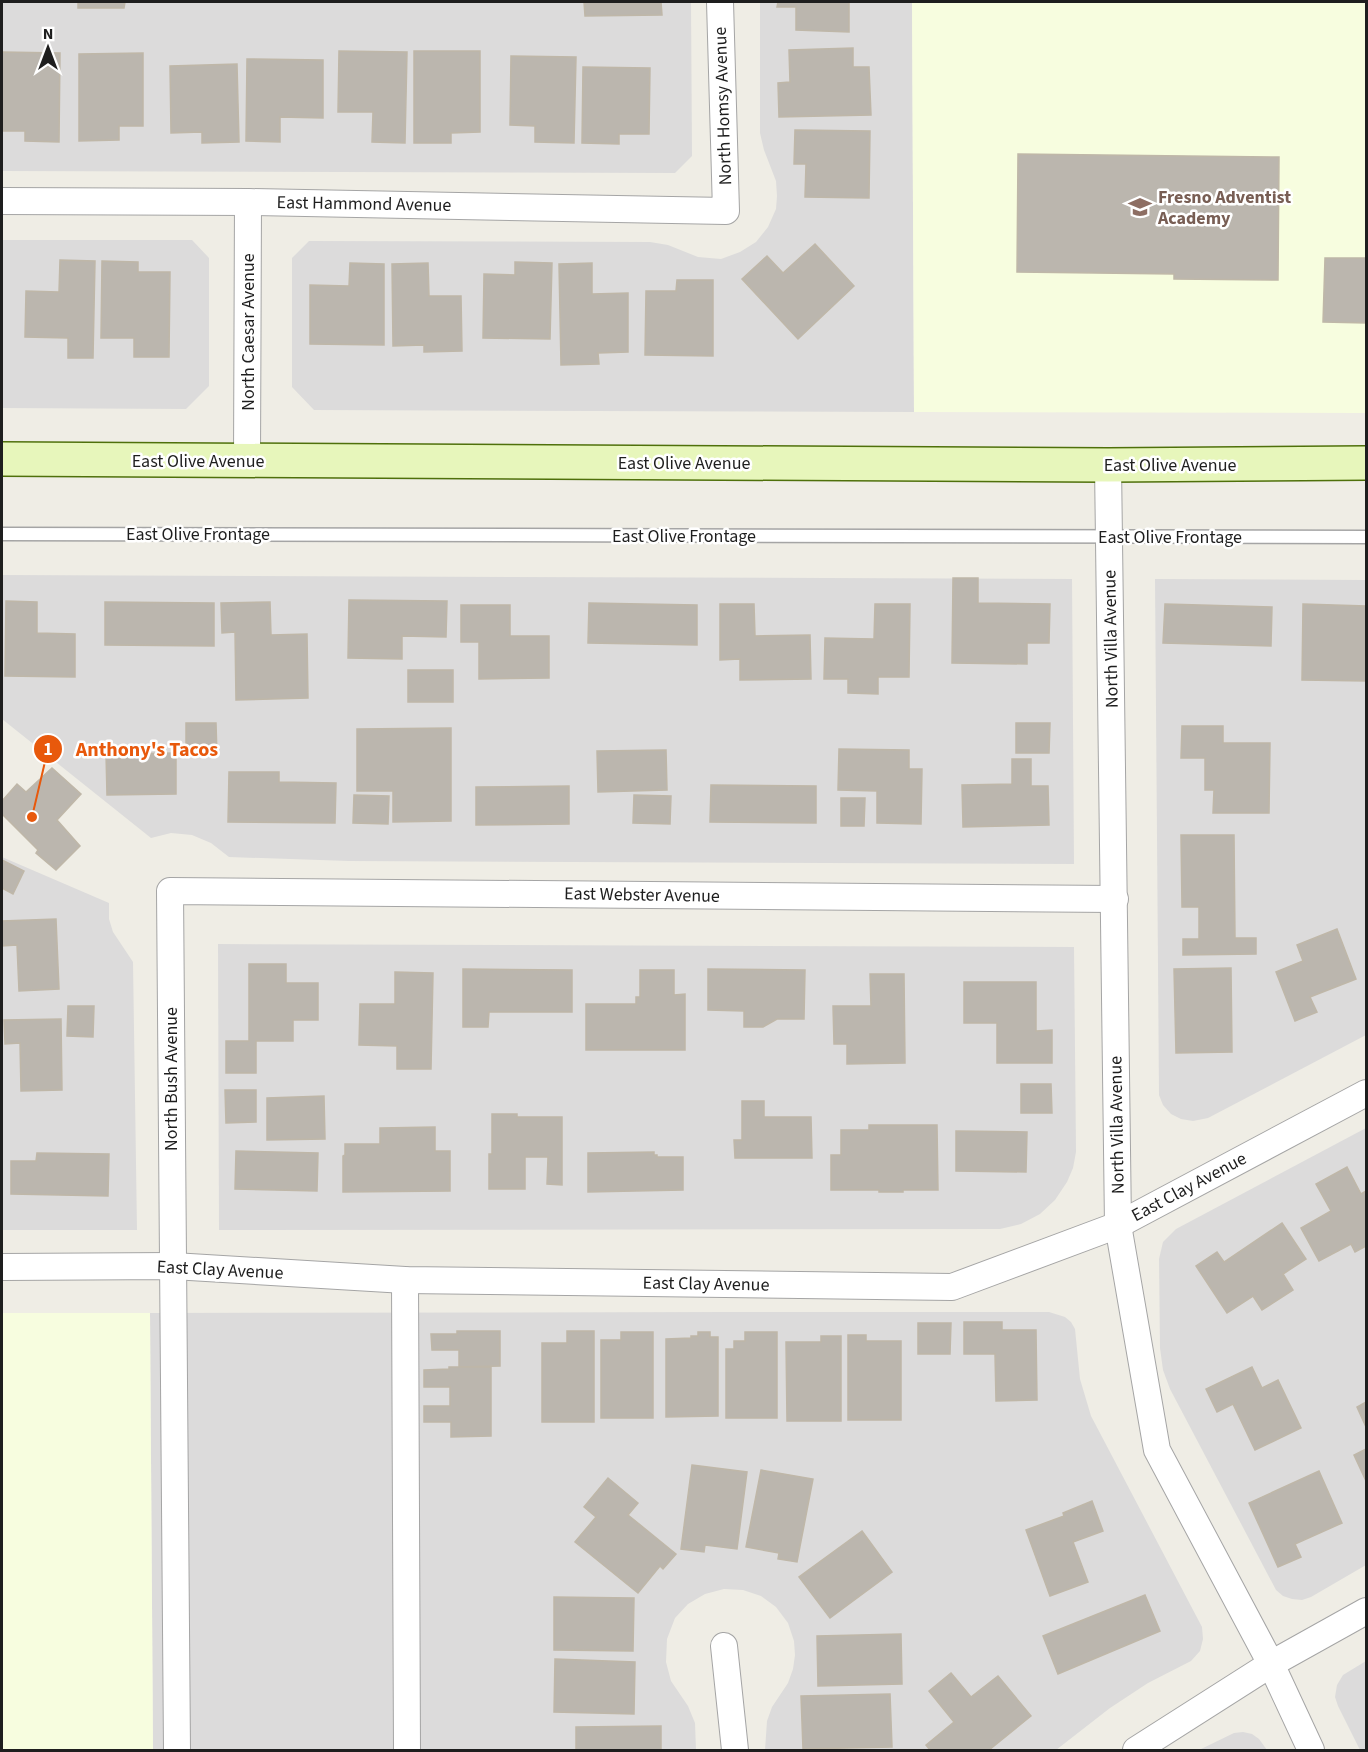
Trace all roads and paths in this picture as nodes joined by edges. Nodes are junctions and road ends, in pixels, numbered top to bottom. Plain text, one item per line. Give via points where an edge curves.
1 (720, 2) edge
2 (2, 201) edge
3 (248, 202) junction
4 (726, 211) joint
5 (2, 459) edge
6 (247, 461) junction
7 (1366, 463) edge
8 (1108, 465) junction
9 (2, 534) edge
10 (1109, 537) junction
11 (1366, 537) edge
12 (170, 891) joint
13 (1115, 899) junction
14 (1366, 1093) edge
15 (1119, 1225) junction
16 (173, 1266) junction
17 (2, 1267) edge
18 (405, 1281) junction
19 (1366, 1611) edge
20 (724, 1647) dead end
21 (1271, 1664) junction
22 (177, 1750) edge
23 (407, 1750) edge
24 (735, 1750) edge
25 (1136, 1750) edge
26 (1311, 1750) edge

1 - 4 street, North Homsy Avenue
2 - 3 street, East Hammond Avenue
3 - 4 street, East Hammond Avenue
3 - 6 street, North Caesar Avenue
5 - 6 main road, East Olive Avenue
6 - 8 main road, East Olive Avenue
7 - 8 main road, East Olive Avenue
8 - 10 street, North Villa Avenue
9 - 10 lane, East Olive Frontage
10 - 11 lane, East Olive Frontage
10 - 13 street, North Villa Avenue
12 - 13 street, East Webster Avenue
12 - 16 street, North Bush Avenue
13 - 15 street, North Villa Avenue
14 - 15 street, East Clay Avenue
15 - 18 street, East Clay Avenue via 952,1287
15 - 21 street, North Villa Avenue via 1156,1450
16 - 17 street, East Clay Avenue
16 - 18 street, East Clay Avenue
16 - 22 street, North Bush Avenue
18 - 23 street
19 - 21 street
20 - 24 street
21 - 25 street
21 - 26 street, North Villa Avenue

